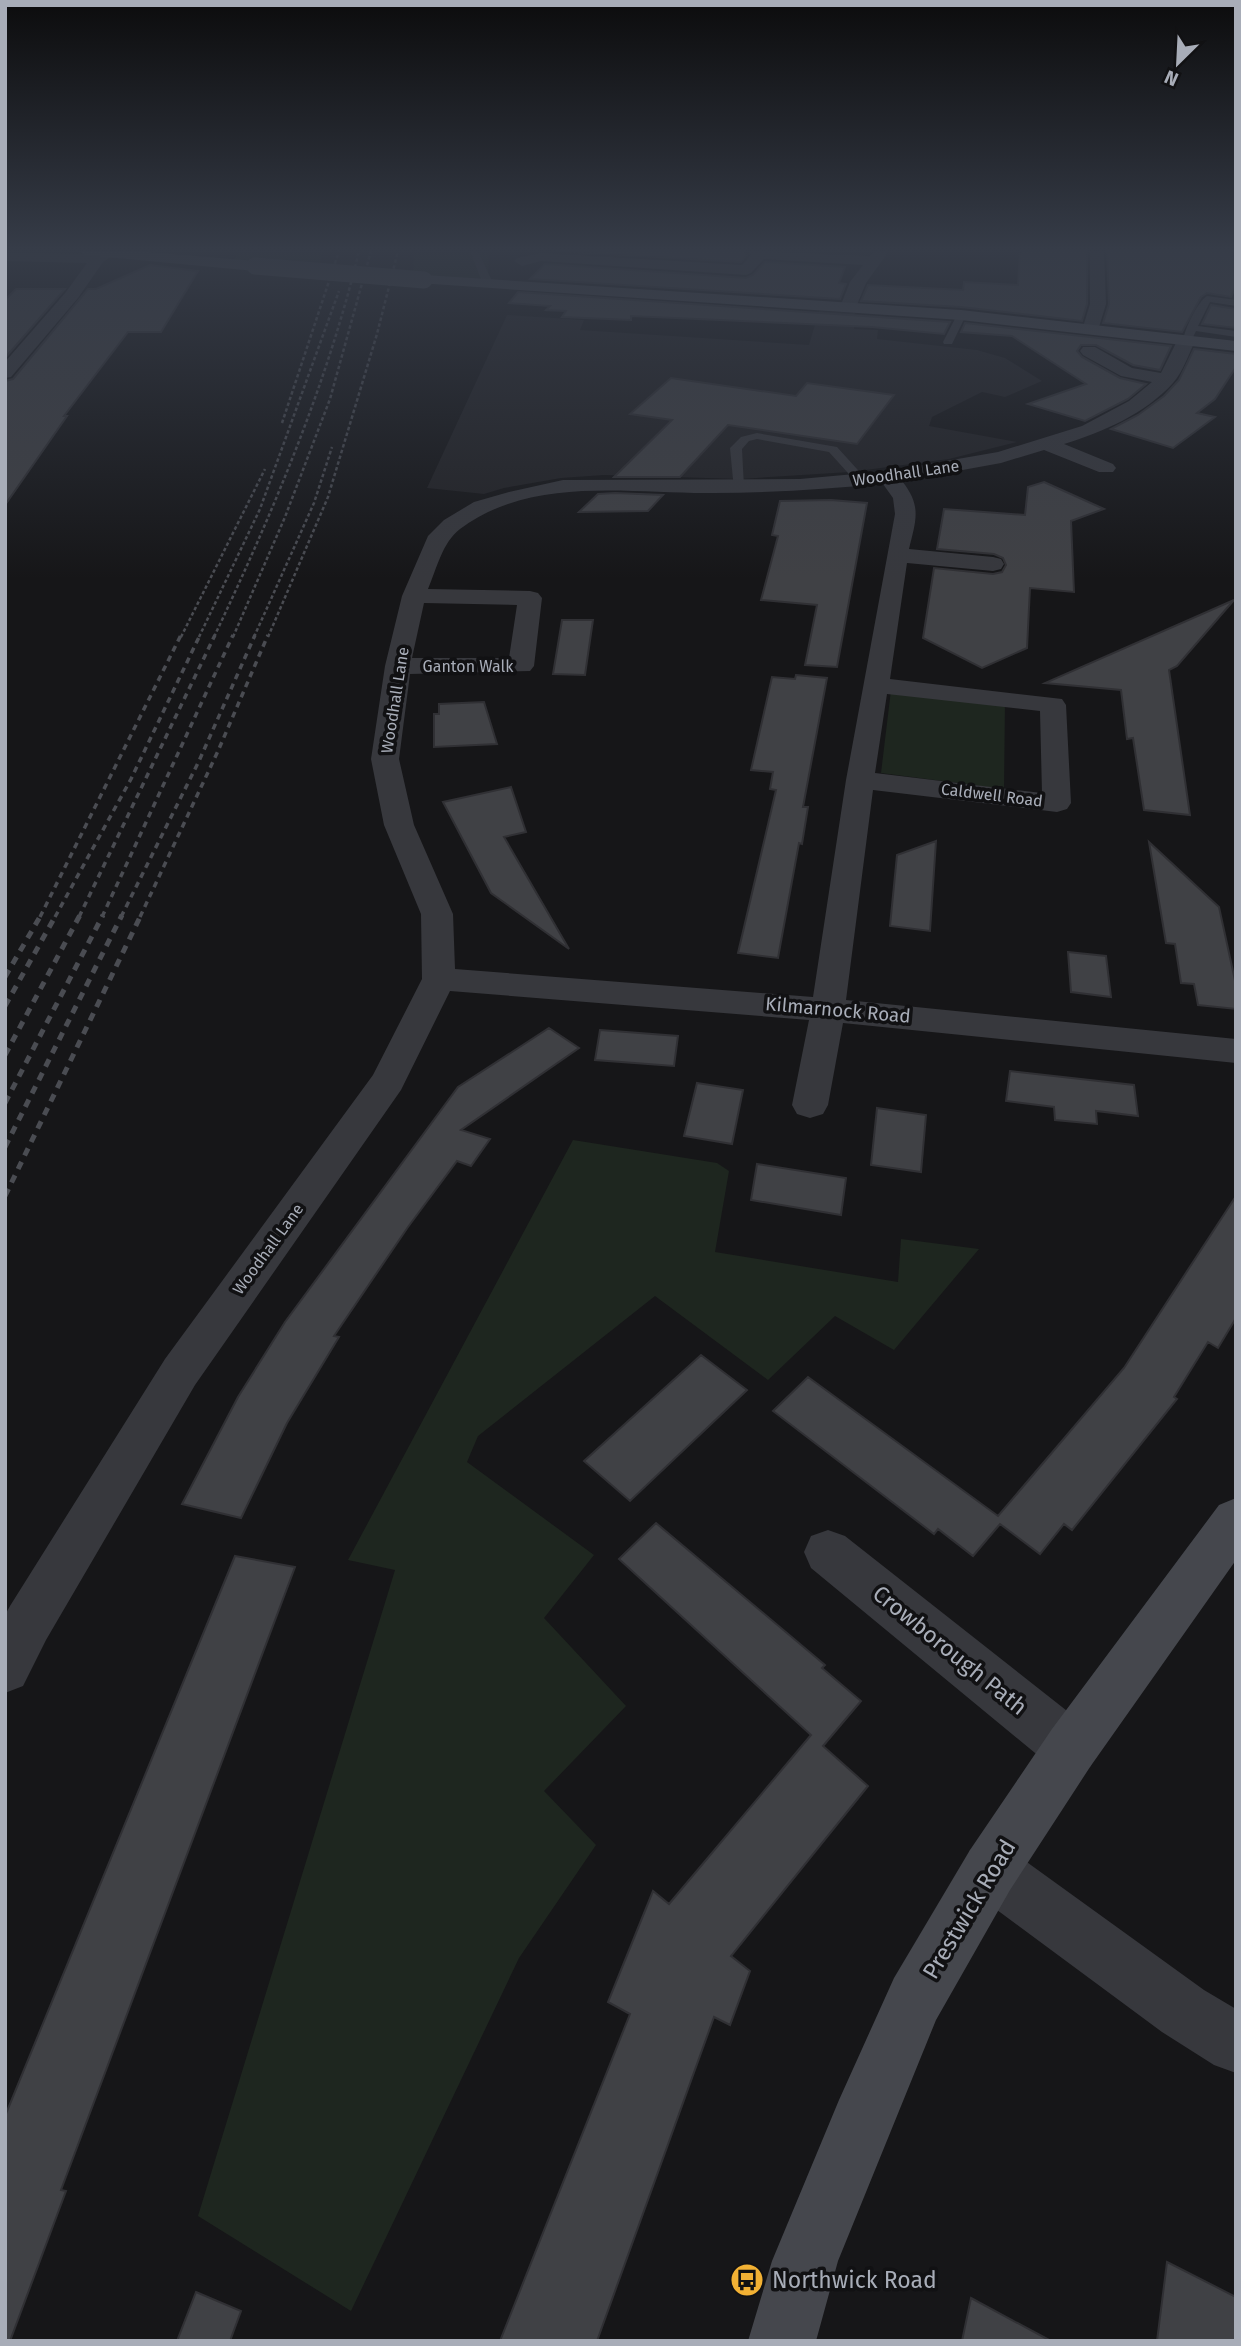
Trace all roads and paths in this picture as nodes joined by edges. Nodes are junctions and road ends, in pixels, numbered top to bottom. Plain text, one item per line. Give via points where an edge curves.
1 (1106, 360) edge
2 (1176, 360) edge
3 (1167, 379) junction
4 (1046, 444) junction
5 (1106, 468) dead end
6 (875, 479) junction
7 (738, 487) junction
8 (897, 555) junction
9 (993, 564) dead end
10 (414, 596) junction
11 (398, 666) junction
12 (876, 685) junction
13 (860, 779) junction
14 (439, 979) junction
15 (828, 1008) junction
16 (1236, 1051) edge
17 (810, 1105) dead end
18 (1236, 1520) edge
19 (828, 1552) dead end
20 (5, 1668) edge
21 (1071, 1748) junction
22 (990, 1870) junction
23 (1236, 2043) edge
24 (782, 2341) edge

1 - 3 street via 1127,372
2 - 3 street, Woodhall Lane
3 - 4 street, Woodhall Lane via 1118,415
4 - 5 street
4 - 6 street, Woodhall Lane via 963,465
6 - 7 street, Woodhall Lane
6 - 7 lane via 833,449 758,436 745,439 736,448
6 - 8 street via 899,488 906,505
7 - 10 street, Woodhall Lane via 594,484 497,501 465,516 436,541
8 - 9 street
8 - 12 street
10 - 11 street, Woodhall Lane
10 - 11 street, Ganton Walk via 530,598 521,666
11 - 14 street, Woodhall Lane via 385,759 399,825 437,914
12 - 13 street
12 - 13 street, Caldwell Road via 1053,705 1057,803
13 - 15 street
14 - 15 street, Kilmarnock Road
14 - 20 street, Woodhall Lane via 388,1081 180,1372
15 - 16 street, Kilmarnock Road
15 - 17 street
18 - 21 main road, Prestwick Road
19 - 21 street, Crowborough Path
21 - 22 main road, Prestwick Road
22 - 23 street via 1183,2011
22 - 24 main road, Prestwick Road via 909,2012 806,2261

